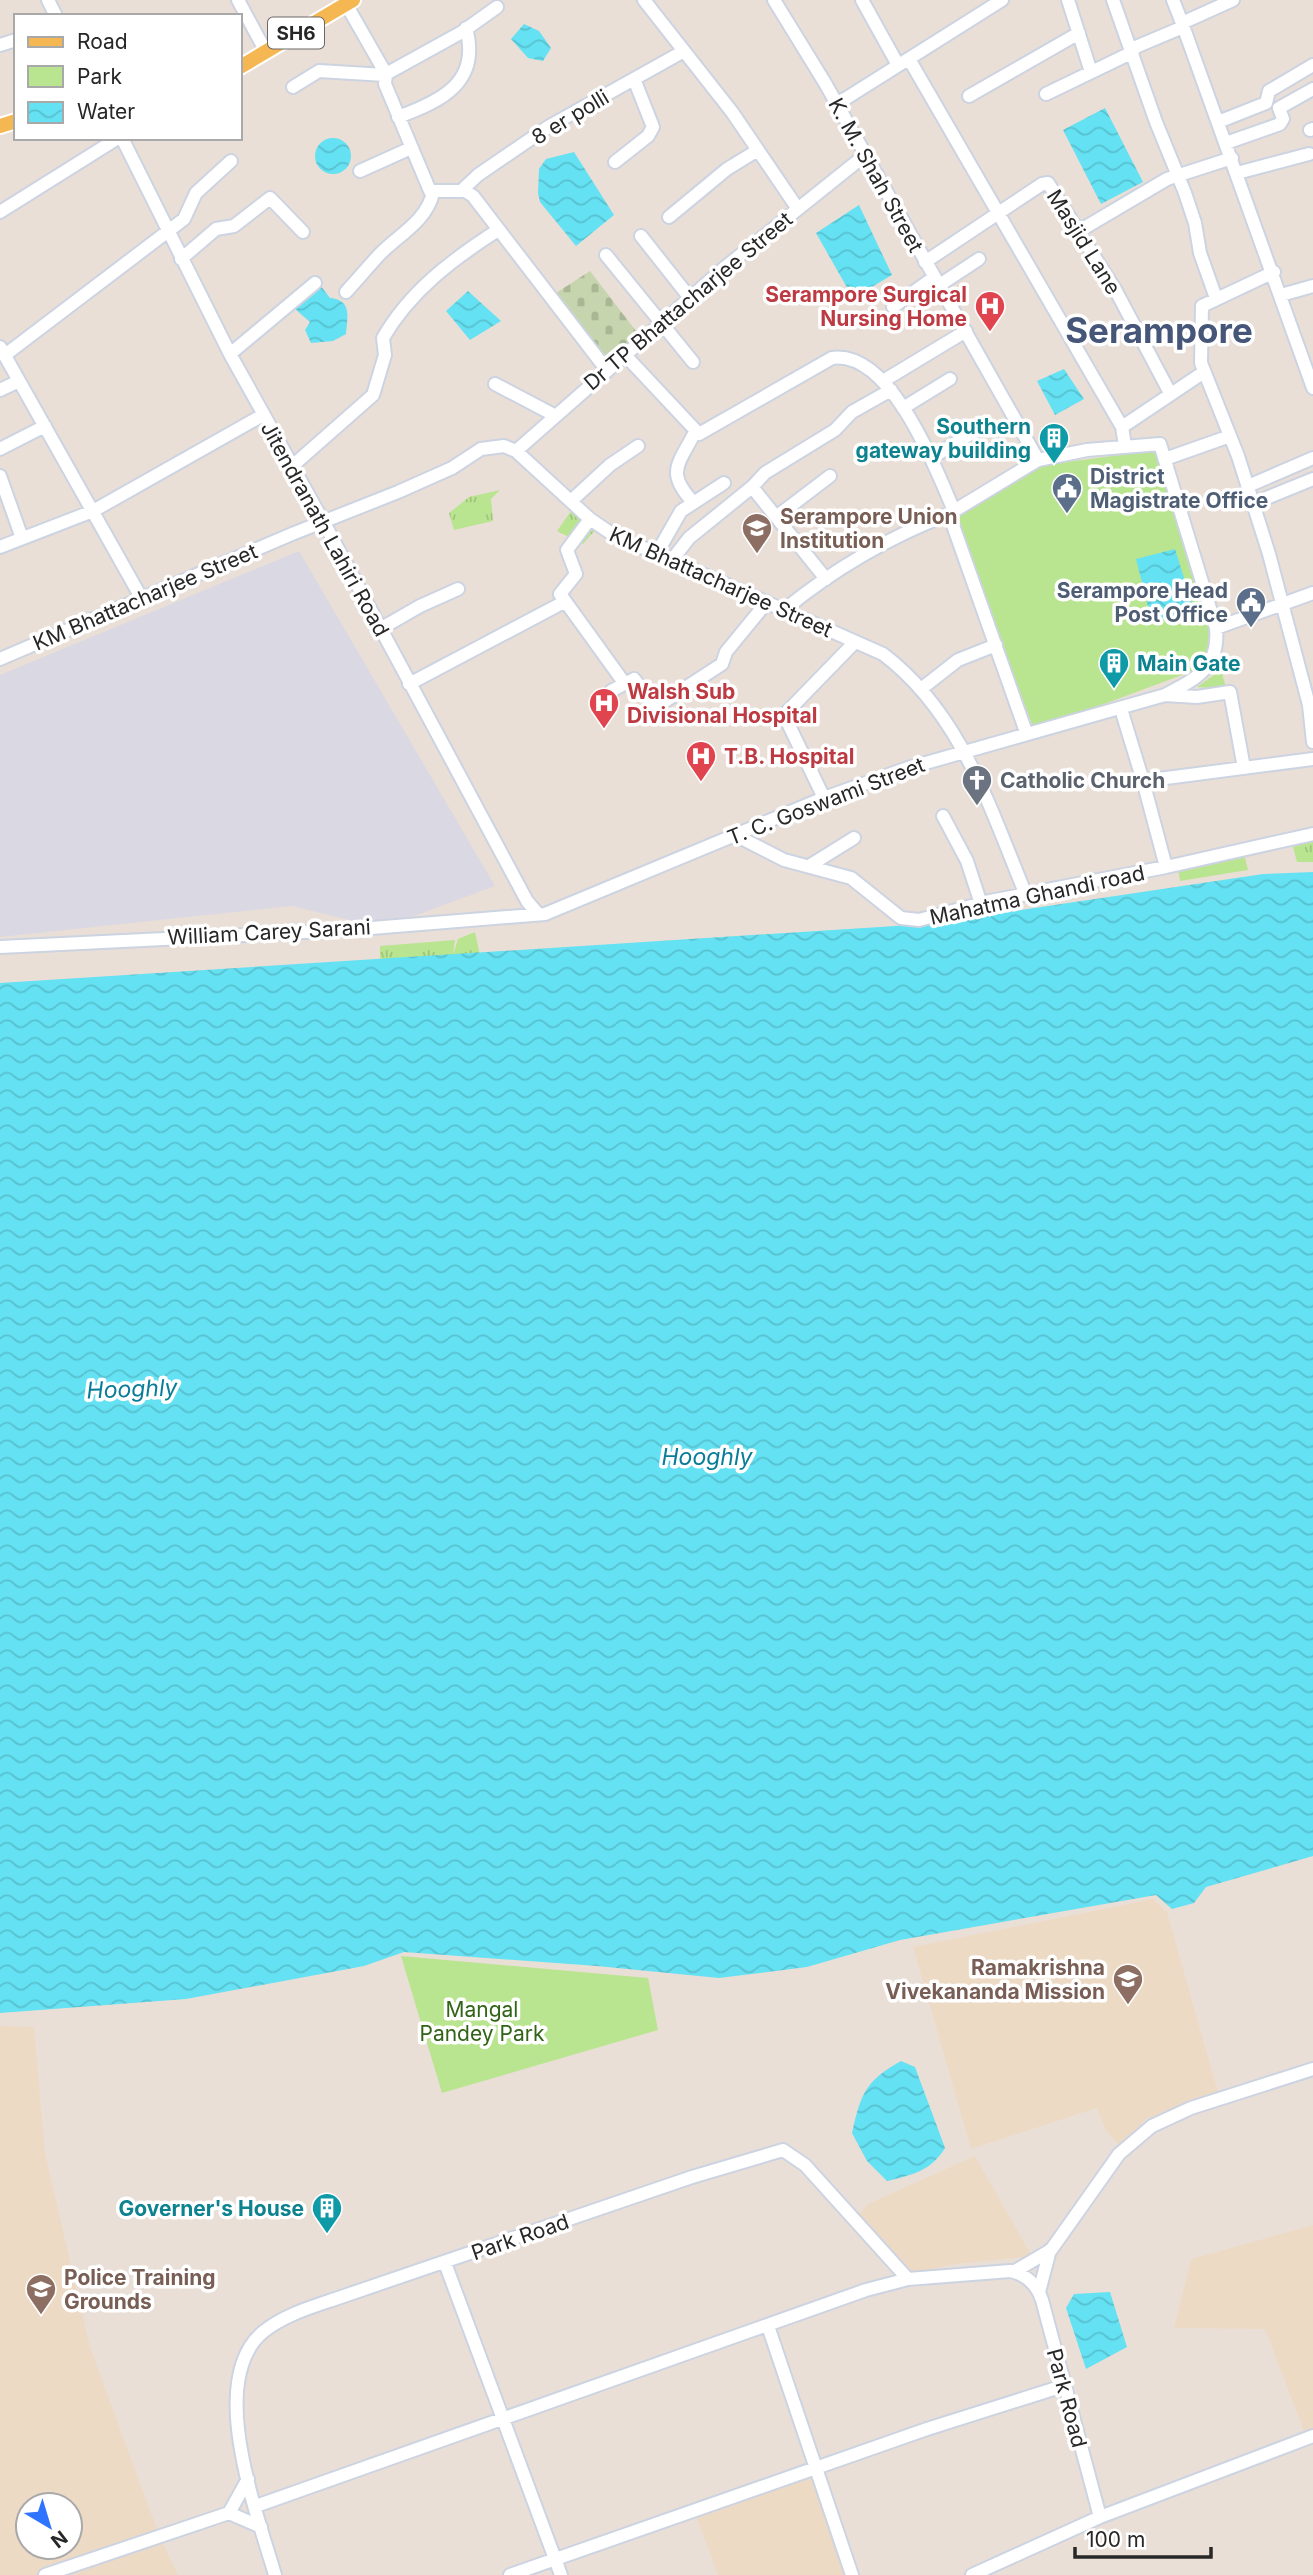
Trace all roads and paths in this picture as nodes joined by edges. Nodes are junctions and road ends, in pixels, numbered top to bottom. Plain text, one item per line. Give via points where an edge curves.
1 (238, 0) edge
2 (645, 0) edge
3 (774, 0) edge
4 (862, 0) edge
5 (1002, 0) edge
6 (1068, 0) edge
7 (1113, 0) edge
8 (1173, 0) edge
9 (1233, 0) edge
10 (349, 2) edge
11 (988, 4) edge
12 (497, 7) dead end
13 (1182, 25) junction
14 (466, 29) junction
15 (1079, 33) junction
16 (1132, 50) junction
17 (684, 51) junction
18 (265, 52) junction
19 (903, 62) junction
20 (1313, 65) edge
21 (242, 66) edge
22 (1091, 72) junction
23 (385, 74) junction
24 (634, 79) junction
25 (293, 87) dead end
26 (1313, 89) edge
27 (1046, 94) dead end
28 (969, 96) dead end
29 (837, 104) junction
30 (398, 117) junction
31 (1218, 122) junction
32 (117, 140) edge
33 (121, 140) edge
34 (1226, 143) junction
35 (411, 148) junction
36 (758, 150) junction
37 (1309, 154) dead end
38 (864, 156) junction
39 (1231, 158) junction
40 (231, 161) dead end
41 (615, 162) dead end
42 (360, 171) dead end
43 (1237, 173) junction
44 (1179, 176) junction
45 (461, 191) junction
46 (433, 193) junction
47 (798, 209) junction
48 (0, 212) edge
49 (999, 212) junction
50 (669, 217) dead end
51 (168, 230) junction
52 (498, 230) junction
53 (1079, 231) junction
54 (303, 232) dead end
55 (641, 236) dead end
56 (606, 255) dead end
57 (181, 259) junction
58 (979, 259) dead end
59 (925, 262) junction
60 (1274, 272) junction
61 (936, 282) junction
62 (315, 283) dead end
63 (1313, 286) edge
64 (346, 292) dead end
65 (1281, 295) junction
66 (690, 298) junction
67 (1216, 298) junction
68 (893, 307) dead end
69 (660, 323) junction
70 (966, 331) junction
71 (2, 351) edge
72 (230, 354) junction
73 (624, 354) junction
74 (692, 362) dead end
75 (606, 369) junction
76 (1204, 372) junction
77 (950, 379) dead end
78 (19, 381) junction
79 (495, 384) dead end
80 (887, 385) junction
81 (1313, 387) edge
82 (0, 390) edge
83 (1170, 393) junction
84 (903, 408) junction
85 (262, 415) junction
86 (554, 415) junction
87 (45, 426) junction
88 (1122, 427) junction
89 (977, 430) dead end
90 (695, 432) junction
91 (1230, 436) junction
92 (638, 446) dead end
93 (1125, 446) junction
94 (0, 449) edge
95 (516, 451) junction
96 (931, 458) junction
97 (1313, 458) edge
98 (1165, 459) junction
99 (1038, 460) junction
100 (290, 468) junction
101 (0, 475) edge
102 (830, 475) dead end
103 (1313, 479) edge
104 (724, 483) dead end
105 (1248, 486) junction
106 (752, 487) junction
107 (571, 501) junction
108 (693, 502) junction
109 (1254, 503) junction
110 (93, 511) junction
111 (952, 512) junction
112 (776, 517) junction
113 (590, 519) junction
114 (323, 521) junction
115 (22, 538) junction
116 (0, 547) edge
117 (657, 553) junction
118 (672, 560) junction
119 (825, 579) junction
120 (458, 589) dead end
121 (1313, 593) edge
122 (142, 599) junction
123 (564, 602) junction
124 (766, 602) junction
125 (1282, 604) junction
126 (784, 610) junction
127 (1216, 628) junction
128 (380, 629) junction
129 (855, 642) junction
130 (996, 645) junction
131 (0, 659) edge
132 (410, 684) junction
133 (625, 684) junction
134 (921, 689) junction
135 (611, 691) dead end
136 (1165, 695) junction
137 (1121, 709) junction
138 (1027, 732) junction
139 (1313, 742) edge
140 (965, 750) junction
141 (1313, 759) edge
142 (1244, 768) junction
143 (1143, 780) junction
144 (824, 798) junction
145 (943, 816) dead end
146 (1313, 834) edge
147 (737, 836) junction
148 (854, 838) dead end
149 (809, 866) junction
150 (1166, 867) junction
151 (1026, 895) junction
152 (981, 904) junction
153 (538, 914) junction
154 (0, 947) edge
155 (1313, 2069) edge
156 (1051, 2250) junction
157 (887, 2258) junction
158 (445, 2263) junction
159 (1015, 2271) junction
160 (908, 2279) junction
161 (882, 2286) junction
162 (1040, 2292) junction
163 (768, 2326) junction
164 (1063, 2386) junction
165 (504, 2418) junction
166 (1313, 2436) edge
167 (814, 2469) junction
168 (248, 2480) junction
169 (256, 2507) junction
170 (229, 2513) junction
171 (1100, 2516) junction
172 (261, 2527) junction
173 (555, 2559) junction
174 (45, 2575) edge
175 (275, 2575) edge
176 (510, 2575) edge
177 (561, 2575) edge
178 (852, 2575) edge
179 (972, 2575) edge

1 - 18 street
2 - 17 street
3 - 29 street, K. M. Shah Street
4 - 19 street
5 - 11 street
6 - 15 street
7 - 16 street
8 - 13 street
9 - 13 street
10 - 18 main road, SH6
10 - 23 street
11 - 19 street
12 - 14 street
13 - 16 street
13 - 31 street
14 - 23 street
14 - 30 street via 472,51 459,82 429,105
15 - 22 street
15 - 28 street
16 - 22 street
16 - 44 street
17 - 24 street, 8 er polli
17 - 36 street
18 - 21 main road, SH6
19 - 29 street
19 - 49 street
20 - 31 street via 1269,91 1266,103
22 - 27 street
23 - 25 street via 319,71
23 - 30 street
24 - 41 street via 653,127
24 - 45 street, 8 er polli via 548,127
26 - 34 street via 1280,106 1280,124
29 - 38 street, K. M. Shah Street
30 - 35 street
31 - 34 street
32 - 48 street
33 - 51 street, Jitendranath Lahiri Road
34 - 39 street
35 - 42 street
35 - 46 street
36 - 47 street
36 - 50 street
37 - 43 street
38 - 47 street, Dr TP Bhattacharjee Street
38 - 59 street, K. M. Shah Street
39 - 43 street
39 - 44 street
40 - 51 street via 196,192 189,214
43 - 60 street
44 - 53 street
44 - 67 street
45 - 46 street
45 - 52 street via 473,196
46 - 64 street via 408,230
47 - 66 street, Dr TP Bhattacharjee Street
49 - 53 street, Masjid Lane via 1046,182
49 - 59 street, Masjid Lane
49 - 88 street
51 - 57 street, Jitendranath Lahiri Road
51 - 71 street via 37,333
52 - 75 street
52 - 100 street via 423,287 383,338 385,355 373,396
53 - 83 street, Masjid Lane
54 - 57 street via 271,198 234,226 216,229
55 - 66 street
56 - 69 street
57 - 72 street, Jitendranath Lahiri Road
58 - 61 street
59 - 61 street, K. M. Shah Street
60 - 65 street
60 - 67 street
61 - 68 street
61 - 70 street, K. M. Shah Street
62 - 72 street
63 - 65 street
65 - 81 street
66 - 69 street, Dr TP Bhattacharjee Street
67 - 76 street via 1200,310
69 - 73 street, Dr TP Bhattacharjee Street
69 - 74 street
70 - 80 street
70 - 99 street, K. M. Shah Street
71 - 78 street
72 - 85 street, Jitendranath Lahiri Road
73 - 75 street, Dr TP Bhattacharjee Street
73 - 90 street
75 - 86 street, Dr TP Bhattacharjee Street
76 - 83 street
76 - 91 street
77 - 84 street
78 - 82 street
78 - 87 street
79 - 86 street
80 - 84 street
80 - 90 street via 855,362 832,358 705,432
80 - 106 street via 835,430 765,473
83 - 88 street
84 - 96 street
85 - 100 street, Jitendranath Lahiri Road
85 - 110 street
86 - 95 street, Dr TP Bhattacharjee Street
87 - 94 street
87 - 110 street
88 - 93 street
89 - 96 street
90 - 108 street via 683,450 676,475
91 - 98 street
91 - 105 street
92 - 107 street
93 - 98 street via 1160,444
93 - 99 street
95 - 107 street, KM Bhattacharjee Street
95 - 114 street, KM Bhattacharjee Street via 504,446 481,449 430,477
96 - 111 street
97 - 105 street
98 - 127 street
99 - 111 street
100 - 114 street, Jitendranath Lahiri Road
101 - 115 street
102 - 112 street
103 - 109 street
104 - 108 street
105 - 109 street
106 - 112 street
106 - 118 street via 689,538
107 - 113 street, KM Bhattacharjee Street
108 - 117 street via 678,516
109 - 125 street
110 - 115 street
110 - 122 street
111 - 119 street via 893,537
111 - 130 street
112 - 119 street
113 - 117 street, KM Bhattacharjee Street
113 - 123 street via 568,550 576,575 560,593
114 - 122 street, KM Bhattacharjee Street
114 - 128 street, Jitendranath Lahiri Road
115 - 116 street
117 - 118 street, KM Bhattacharjee Street
118 - 124 street, KM Bhattacharjee Street
119 - 126 street
120 - 128 street
121 - 125 street
122 - 131 street, KM Bhattacharjee Street
123 - 132 street
123 - 133 street
124 - 126 street, KM Bhattacharjee Street
124 - 133 street via 726,652 722,664 656,708 634,679
125 - 127 street
125 - 139 street via 1309,705
126 - 129 street, KM Bhattacharjee Street
127 - 136 street via 1215,651 1206,670
128 - 132 street, Jitendranath Lahiri Road
129 - 134 street, KM Bhattacharjee Street via 883,654
129 - 144 street via 784,715
130 - 134 street via 958,660
130 - 138 street
132 - 153 street, Jitendranath Lahiri Road
133 - 135 street
134 - 140 street, KM Bhattacharjee Street
136 - 137 street, T. C. Goswami Street
136 - 142 street via 1230,692
137 - 138 street, T. C. Goswami Street
137 - 143 street
138 - 140 street, T. C. Goswami Street
140 - 144 street, T. C. Goswami Street
140 - 151 street, KM Bhattacharjee Street
141 - 142 street
142 - 143 street
143 - 150 street
144 - 147 street, T. C. Goswami Street
145 - 152 street via 967,861
146 - 150 street, Mahatma Ghandi road
147 - 149 street, Mahatma Ghandi road via 785,860
147 - 153 street, T. C. Goswami Street
148 - 149 street
149 - 152 street, Mahatma Ghandi road via 851,878 909,920
150 - 151 street, Mahatma Ghandi road
151 - 152 street, Mahatma Ghandi road
153 - 154 street, William Carey Sarani via 347,930
155 - 156 street via 1191,2108 1152,2126 1119,2154
156 - 159 street
156 - 162 street
157 - 158 street, Park Road via 805,2165 783,2150
157 - 160 street, Park Road
157 - 161 street via 889,2274
158 - 165 street
158 - 168 street, Park Road via 294,2314 261,2334 250,2347 238,2382 240,2437
159 - 160 street
159 - 162 street
160 - 161 street
161 - 163 street
162 - 164 street, Park Road
163 - 165 street
163 - 167 street
164 - 167 street
164 - 171 street, Park Road
165 - 169 street
165 - 173 street
166 - 171 street
167 - 173 street
167 - 178 street
168 - 169 street, Park Road
168 - 170 street
169 - 172 street, Park Road
170 - 172 street
170 - 174 street
171 - 179 street
172 - 175 street, Park Road
173 - 176 street
173 - 177 street

